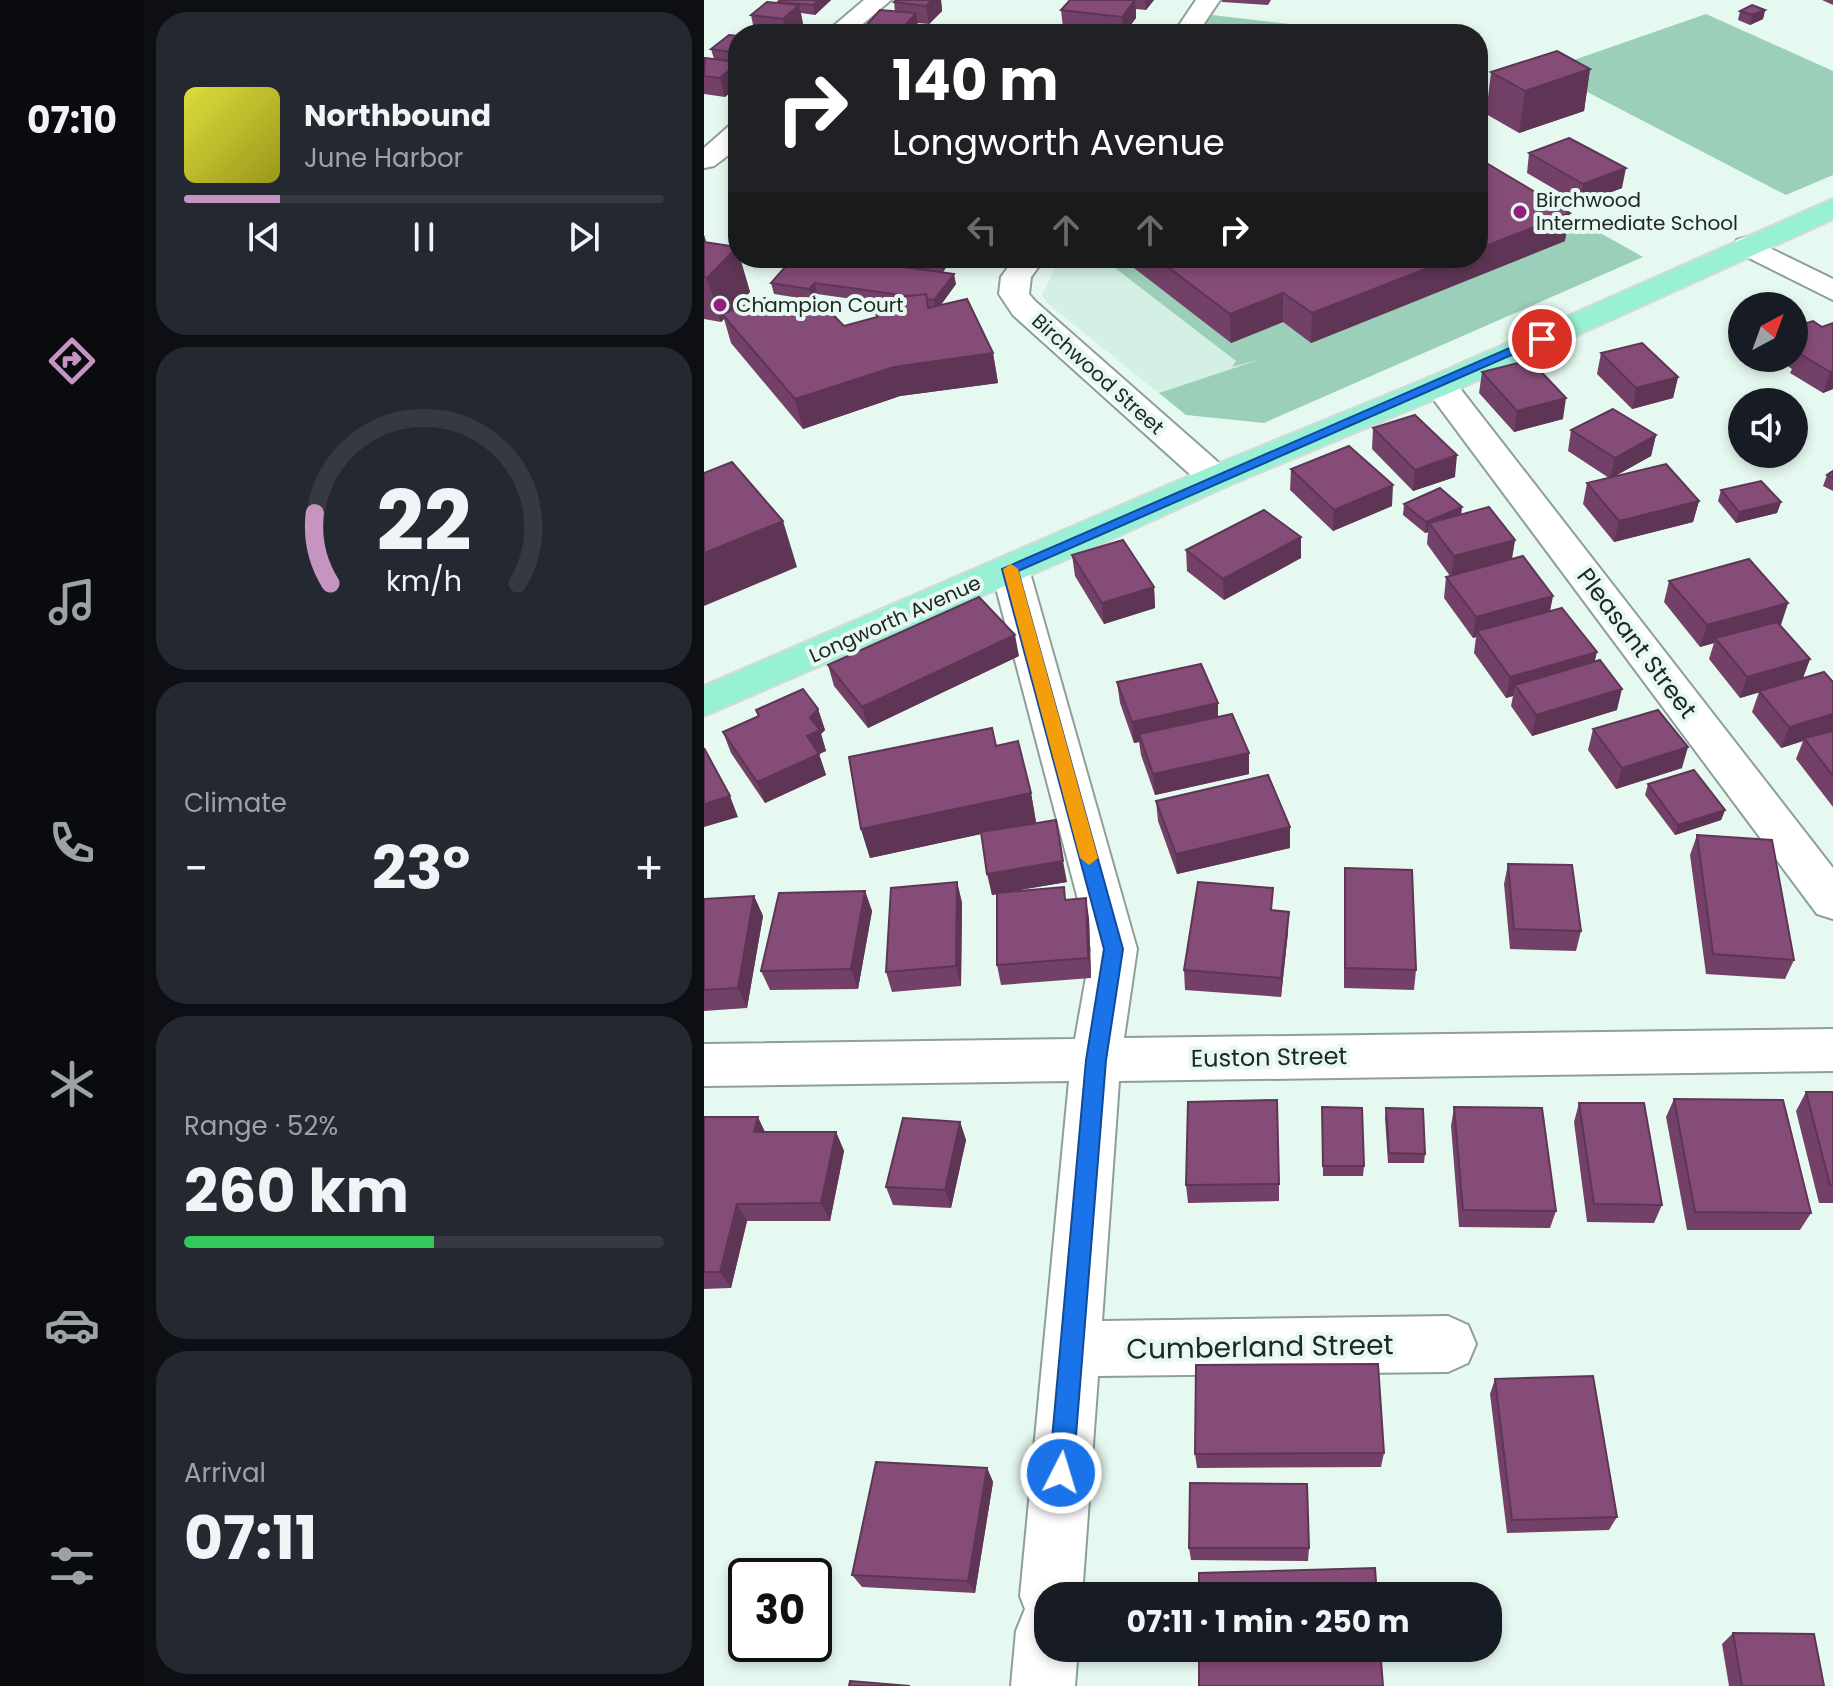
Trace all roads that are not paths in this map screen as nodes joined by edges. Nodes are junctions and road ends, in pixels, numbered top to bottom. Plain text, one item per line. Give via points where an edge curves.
1 (879, 0) edge
2 (1208, 0) edge
3 (849, 24) edge
4 (1192, 24) edge
5 (728, 143) edge
6 (704, 160) edge
7 (1833, 208) edge
8 (1747, 246) junction
9 (1023, 268) edge
10 (1833, 291) edge
11 (1440, 385) junction
12 (1215, 478) junction
13 (1010, 569) junction
14 (704, 702) edge
15 (1833, 901) edge
16 (1833, 1050) edge
17 (1096, 1060) junction
18 (704, 1065) edge
19 (1448, 1344) dead end
20 (1071, 1349) junction
21 (1052, 1582) edge
22 (1045, 1662) edge
23 (1043, 1686) edge

1 - 3 street
2 - 4 street
5 - 6 street
7 - 8 main road, Longworth Avenue
8 - 10 street
8 - 11 main road, Longworth Avenue
9 - 12 street, Birchwood Street via 1014,294 1024,308
11 - 12 main road, Longworth Avenue
11 - 15 street, Pleasant Street
12 - 13 main road, Longworth Avenue
13 - 14 main road, Longworth Avenue
13 - 17 street via 1114,949
16 - 17 street, Euston Street
17 - 18 street, Euston Street
17 - 20 street
19 - 20 street, Cumberland Street
20 - 21 street
22 - 23 street

